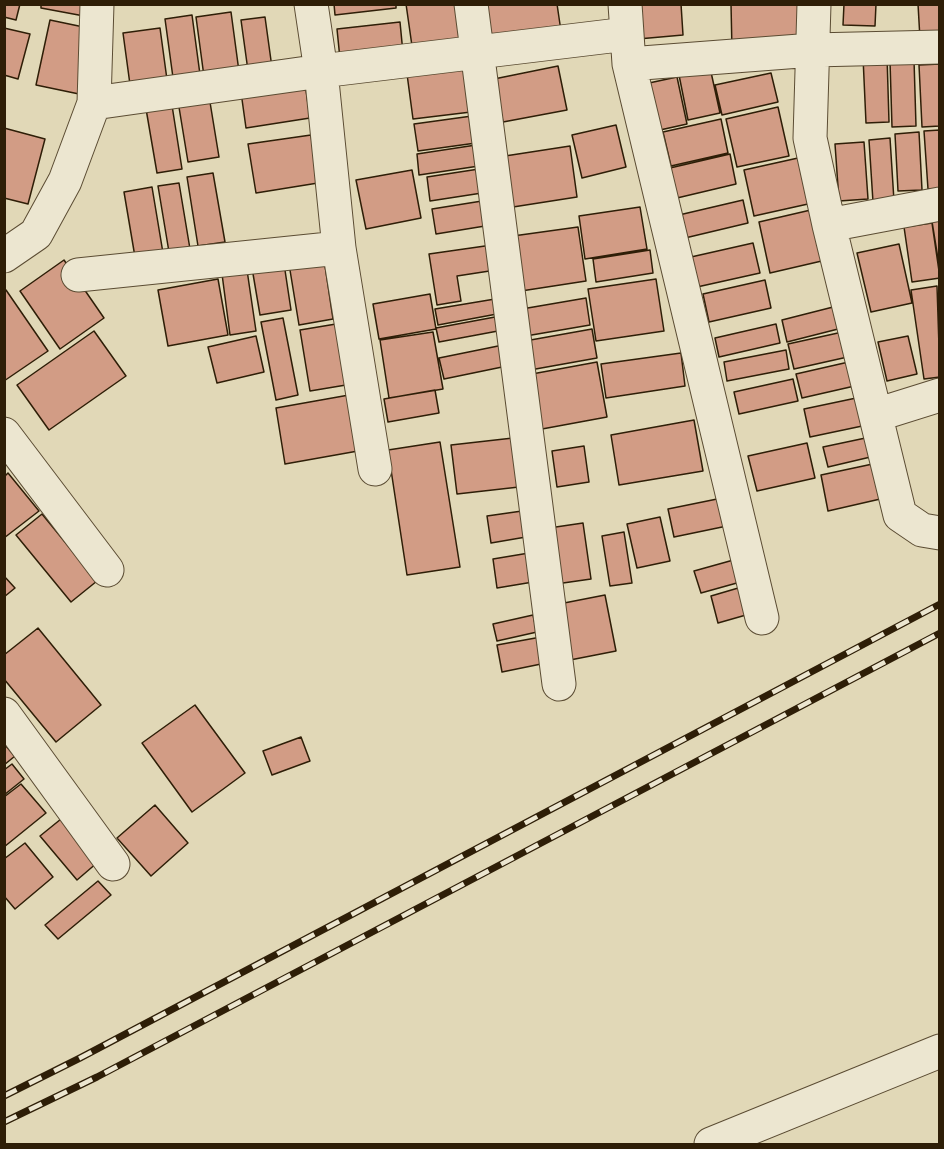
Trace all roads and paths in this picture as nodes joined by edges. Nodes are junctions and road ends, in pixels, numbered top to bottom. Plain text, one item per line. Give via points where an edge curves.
1 (98, 4) edge
2 (311, 4) edge
3 (471, 4) edge
4 (814, 4) edge
5 (627, 34) edge
6 (939, 47) edge
7 (813, 50) junction
8 (478, 52) junction
9 (321, 72) junction
10 (94, 103) junction
11 (939, 204) edge
12 (829, 225) junction
13 (339, 248) junction
14 (4, 256) edge
15 (78, 275) dead end
16 (939, 395) edge
17 (876, 415) junction
18 (4, 434) edge
19 (375, 469) dead end
20 (939, 533) edge
21 (106, 570) dead end
22 (762, 618) dead end
23 (559, 684) dead end
24 (4, 714) edge
25 (113, 864) dead end
26 (939, 1051) edge
27 (711, 1144) edge

1 - 10 street
2 - 9 street
3 - 8 street
4 - 7 street
5 - 7 street
5 - 8 street
5 - 22 street
6 - 7 street
7 - 12 street via 810,138
8 - 9 street
8 - 23 street
9 - 10 street
9 - 13 street
10 - 14 street via 65,181 36,234
11 - 12 street
12 - 17 street
13 - 15 street
13 - 19 street
16 - 17 street
17 - 20 street via 900,515 922,530
18 - 21 street
24 - 25 street
26 - 27 street

